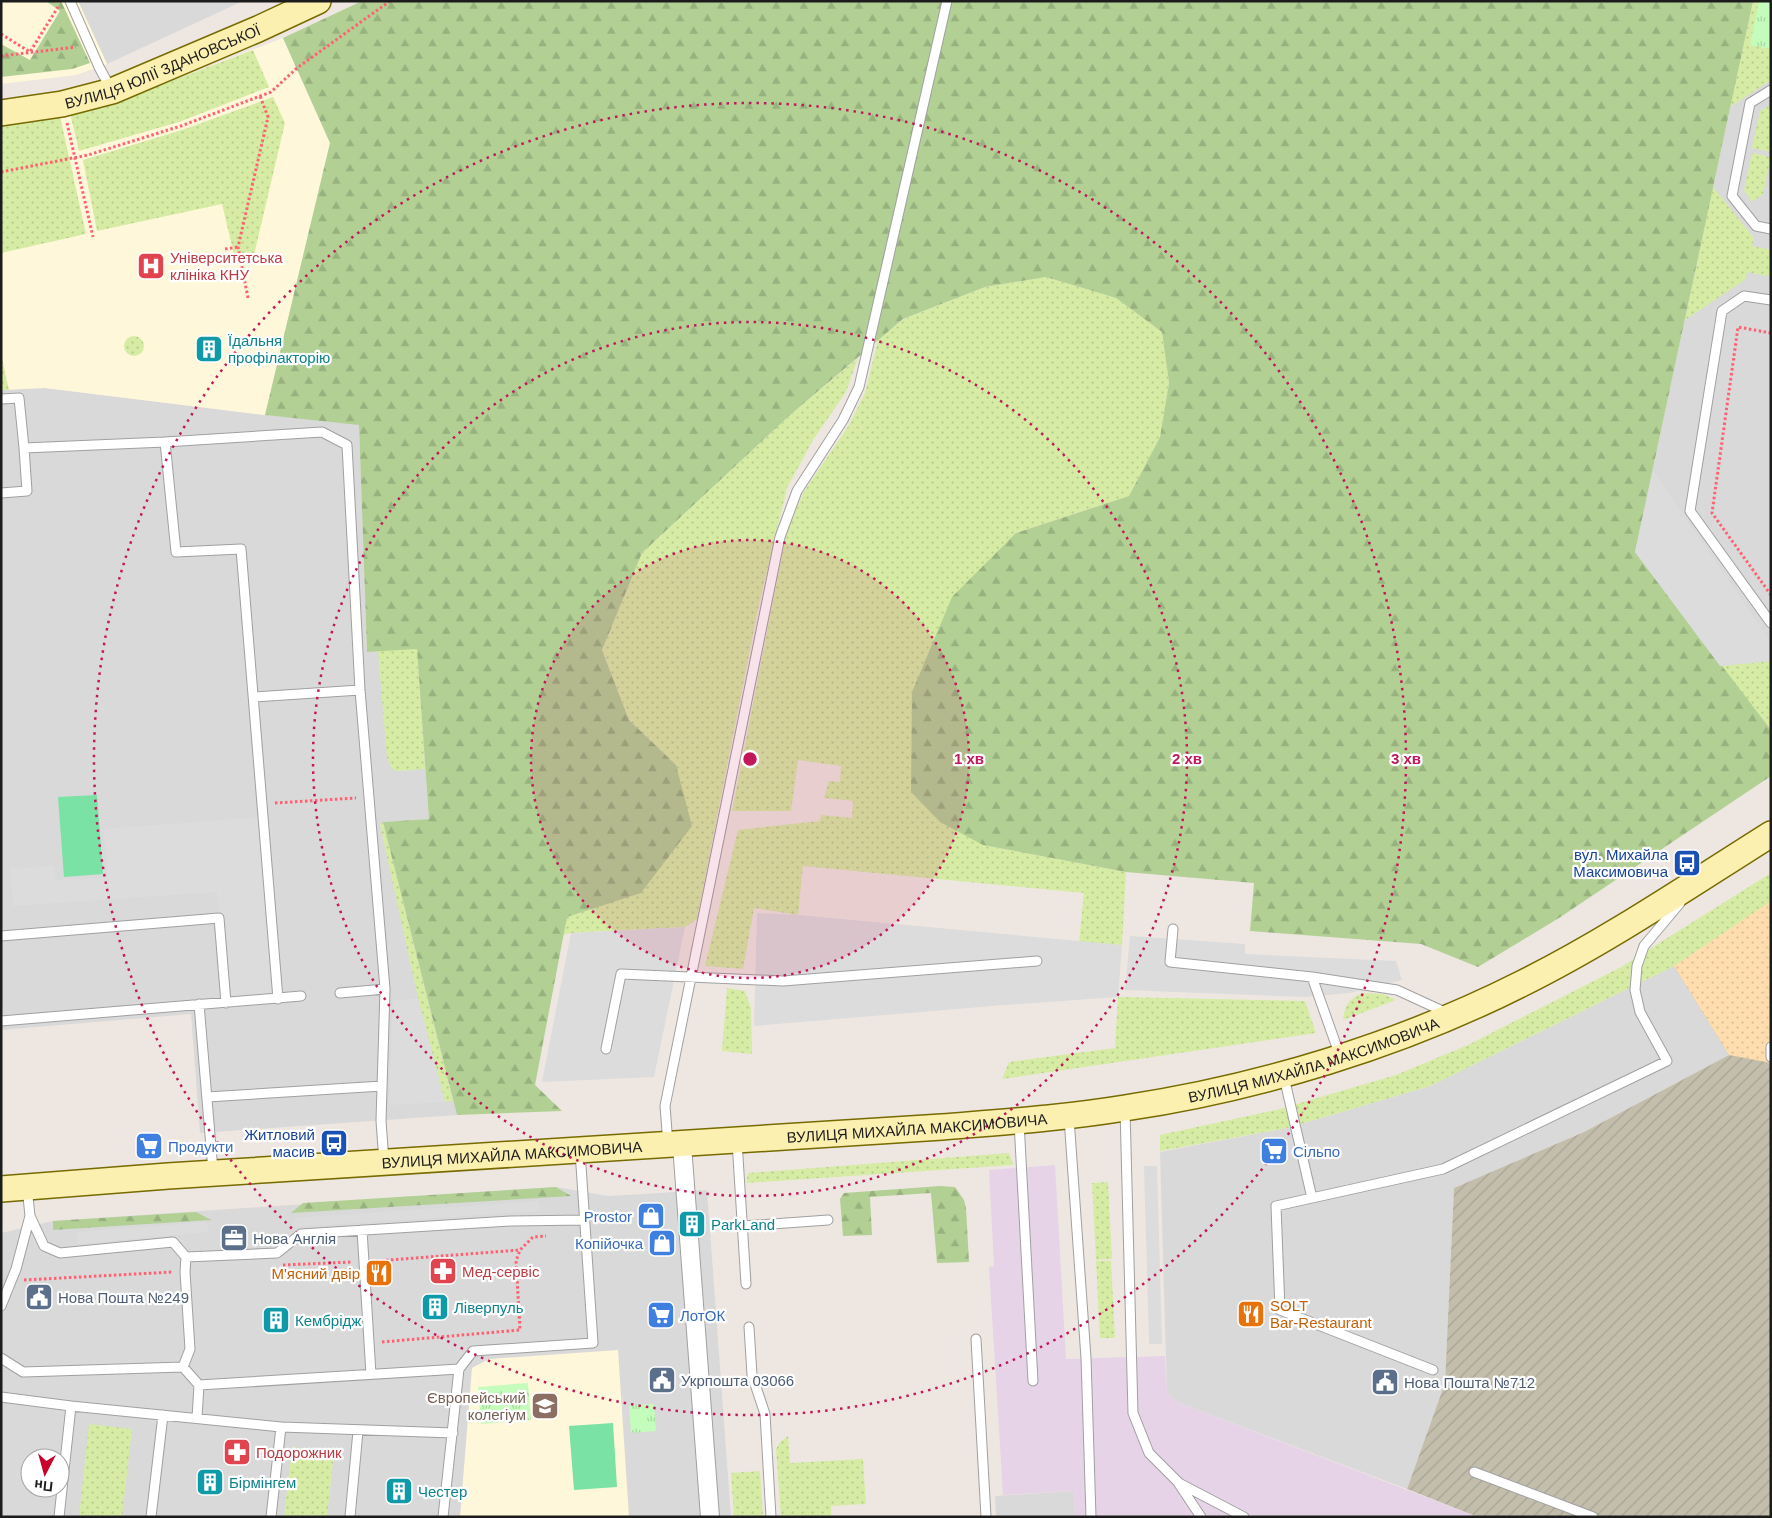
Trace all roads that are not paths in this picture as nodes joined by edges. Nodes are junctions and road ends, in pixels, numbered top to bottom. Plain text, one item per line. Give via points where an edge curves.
1 (70, 1) edge
2 (947, 1) edge
3 (303, 4) edge
4 (1771, 90) edge
5 (112, 91) junction
6 (1, 113) edge
7 (1771, 229) edge
8 (1771, 300) edge
9 (1, 400) edge
10 (165, 442) junction
11 (24, 448) junction
12 (1, 493) edge
13 (1771, 623) edge
14 (360, 690) junction
15 (254, 697) junction
16 (1771, 834) edge
17 (1699, 880) junction
18 (1173, 929) dead end
19 (1, 936) edge
20 (1037, 961) dead end
21 (692, 976) junction
22 (1312, 977) junction
23 (385, 989) junction
24 (340, 993) dead end
25 (301, 996) dead end
26 (278, 999) junction
27 (226, 1003) junction
28 (200, 1004) junction
29 (1454, 1016) junction
30 (1, 1021) edge
31 (1771, 1047) edge
32 (606, 1049) dead end
33 (1340, 1056) junction
34 (1771, 1057) edge
35 (1283, 1074) junction
36 (382, 1086) junction
37 (207, 1097) junction
38 (1125, 1108) junction
39 (1069, 1116) junction
40 (1020, 1121) junction
41 (737, 1141) junction
42 (675, 1145) junction
43 (580, 1151) junction
44 (384, 1163) junction
45 (213, 1173) junction
46 (27, 1187) junction
47 (1, 1189) edge
48 (1312, 1198) junction
49 (30, 1216) junction
50 (585, 1220) junction
51 (828, 1220) dead end
52 (742, 1226) junction
53 (362, 1230) junction
54 (186, 1257) junction
55 (746, 1284) dead end
56 (1, 1306) edge
57 (749, 1327) dead end
58 (976, 1339) dead end
59 (1, 1358) edge
60 (183, 1368) junction
61 (459, 1369) junction
62 (1432, 1370) dead end
63 (371, 1374) junction
64 (1033, 1381) dead end
65 (199, 1384) junction
66 (1, 1397) edge
67 (71, 1406) junction
68 (163, 1415) junction
69 (197, 1418) junction
70 (281, 1427) junction
71 (358, 1431) junction
72 (453, 1433) junction
73 (1474, 1472) dead end
74 (1179, 1483) junction
75 (59, 1517) edge
76 (151, 1517) edge
77 (271, 1517) edge
78 (350, 1517) edge
79 (443, 1517) edge
80 (710, 1517) edge
81 (771, 1517) edge
82 (986, 1517) edge
83 (1092, 1517) edge
84 (1201, 1517) edge
85 (1244, 1517) edge
86 (1593, 1517) edge

1 - 5 lane
2 - 21 lane via 859,387 844,420 797,491 780,537
3 - 5 main road, ВУЛИЦЯ ЮЛІЇ ЗДАНОВСЬКОЇ
4 - 7 lane via 1750,103 1732,196 1756,226
5 - 6 main road, ВУЛИЦЯ ЮЛІЇ ЗДАНОВСЬКОЇ via 62,104
8 - 13 lane via 1744,296 1722,311 1690,511
9 - 11 lane via 19,398
10 - 11 lane
10 - 14 lane via 322,432 347,445
10 - 15 lane via 176,552 241,548
11 - 12 lane via 27,491
14 - 15 lane
14 - 23 lane
15 - 26 lane
16 - 17 main road, ВУЛИЦЯ МИХАЙЛА МАКСИМОВИЧА
17 - 29 main road, ВУЛИЦЯ МИХАЙЛА МАКСИМОВИЧА via 1538,975
17 - 48 lane via 1644,946 1637,966 1635,990 1640,1012 1666,1061 1443,1169
18 - 22 lane via 1170,962
19 - 27 lane via 219,918
20 - 21 lane via 783,981
21 - 32 lane via 621,974
21 - 42 lane via 665,1106
22 - 29 lane via 1397,990
22 - 33 lane
23 - 24 lane
23 - 36 lane
25 - 26 lane
26 - 27 lane
27 - 28 lane
28 - 30 lane
28 - 37 lane
29 - 33 main road, ВУЛИЦЯ МИХАЙЛА МАКСИМОВИЧА
31 - 34 lane
33 - 35 main road, ВУЛИЦЯ МИХАЙЛА МАКСИМОВИЧА
35 - 38 main road, ВУЛИЦЯ МИХАЙЛА МАКСИМОВИЧА via 1246,1085
35 - 48 lane
36 - 37 lane
36 - 44 lane
37 - 45 lane
38 - 39 main road, ВУЛИЦЯ МИХАЙЛА МАКСИМОВИЧА
38 - 74 lane via 1133,1413 1149,1453
39 - 40 main road, ВУЛИЦЯ МИХАЙЛА МАКСИМОВИЧА
39 - 83 lane via 1086,1358
40 - 41 main road, ВУЛИЦЯ МИХАЙЛА МАКСИМОВИЧА
40 - 64 lane
41 - 42 main road, ВУЛИЦЯ МИХАЙЛА МАКСИМОВИЧА
41 - 52 lane
42 - 43 main road, ВУЛИЦЯ МИХАЙЛА МАКСИМОВИЧА
42 - 80 street
43 - 44 main road, ВУЛИЦЯ МИХАЙЛА МАКСИМОВИЧА
43 - 50 lane
44 - 45 main road, ВУЛИЦЯ МИХАЙЛА МАКСИМОВИЧА
45 - 46 main road, ВУЛИЦЯ МИХАЙЛА МАКСИМОВИЧА
46 - 47 main road, ВУЛИЦЯ МИХАЙЛА МАКСИМОВИЧА
46 - 49 lane
48 - 62 lane via 1276,1206 1280,1310
49 - 54 lane via 44,1246 60,1253 174,1242
49 - 56 lane via 16,1269
50 - 53 lane
50 - 61 lane via 593,1342 473,1351
51 - 52 lane
52 - 55 lane
53 - 54 lane via 301,1234 277,1253
53 - 63 lane
54 - 60 lane via 190,1349
57 - 81 lane via 752,1375 765,1414
58 - 82 lane
59 - 60 lane via 23,1372
60 - 65 lane
61 - 63 lane
61 - 72 lane
63 - 65 lane
65 - 69 lane
66 - 67 lane
67 - 68 lane
67 - 75 lane
68 - 69 lane
68 - 76 lane
69 - 70 lane
70 - 71 lane
70 - 77 lane
71 - 72 lane
71 - 78 lane
72 - 79 lane
73 - 86 lane
74 - 84 lane
74 - 85 lane

